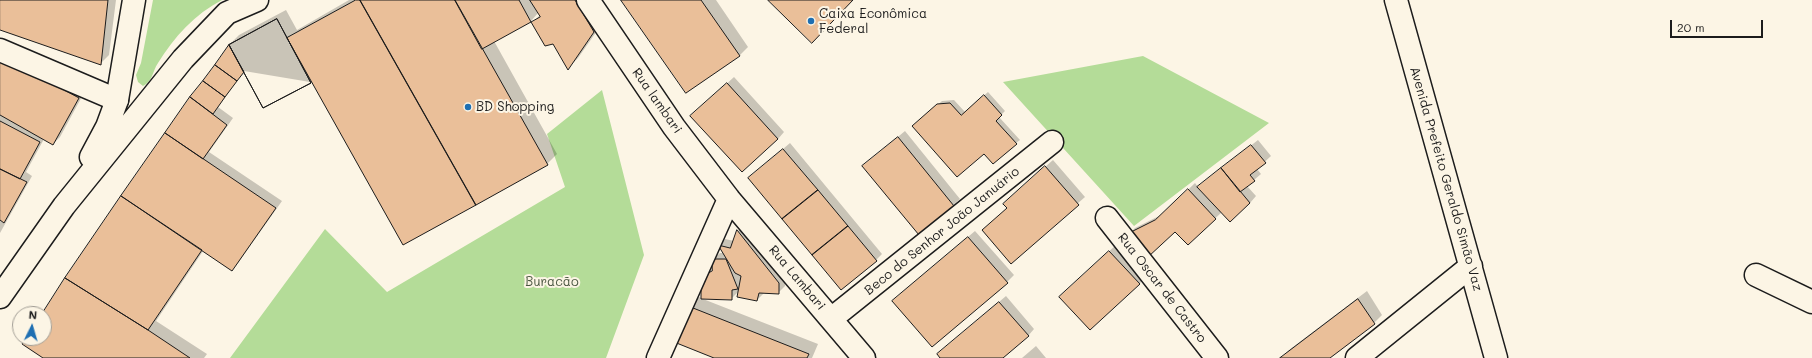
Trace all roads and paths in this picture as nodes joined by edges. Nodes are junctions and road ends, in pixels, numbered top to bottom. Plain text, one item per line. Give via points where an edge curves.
1 (134, 0) edge
2 (257, 0) edge
3 (588, 0) edge
4 (1396, 0) edge
5 (0, 50) edge
6 (117, 100) junction
7 (1052, 142) dead end
8 (729, 199) junction
9 (64, 206) junction
10 (1107, 218) dead end
11 (1470, 266) junction
12 (1756, 275) dead end
13 (0, 296) edge
14 (1812, 302) edge
15 (831, 319) junction
16 (658, 358) edge
17 (864, 358) edge
18 (1217, 358) edge
19 (1357, 358) edge
20 (1496, 358) edge

1 - 6 street
2 - 9 street via 227,13 188,53
3 - 8 street, Rua lambari via 674,127
4 - 11 street, Avenida Prefeito Geraldo Simão Vaz
5 - 6 street
6 - 9 street via 107,127
7 - 15 street, Beco do Senhor João Januário
8 - 15 street, Rua Lambari
8 - 16 street
9 - 13 street
10 - 18 street, Rua Oscar de Castro
11 - 19 street
11 - 20 street, Avenida Prefeito Geraldo Simão Vaz
12 - 14 street
15 - 17 street, Rua Lambari

